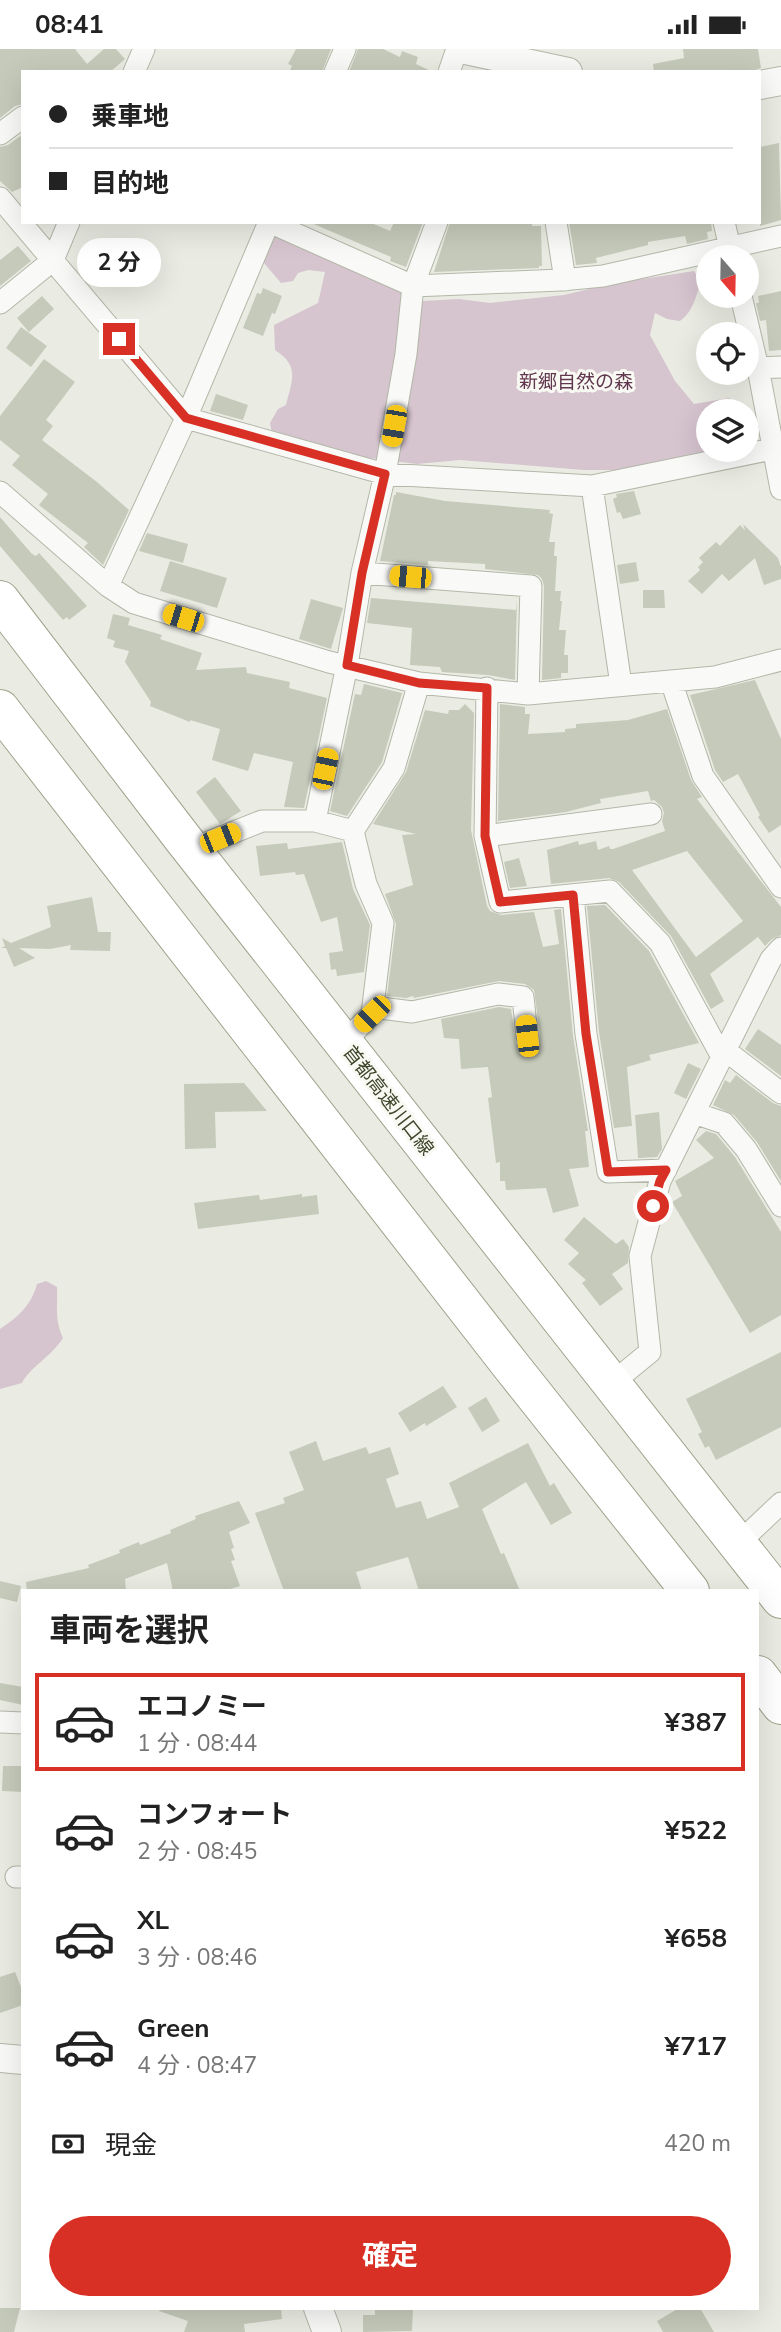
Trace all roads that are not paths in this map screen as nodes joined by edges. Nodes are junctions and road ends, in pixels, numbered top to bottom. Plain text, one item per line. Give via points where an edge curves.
1 (144, 49) edge
2 (345, 49) edge
3 (459, 49) edge
4 (531, 68) edge
5 (135, 70) edge
6 (336, 70) edge
7 (450, 70) edge
8 (550, 70) edge
9 (781, 81) edge
10 (761, 85) edge
11 (21, 118) edge
12 (0, 134) edge
13 (0, 198) edge
14 (21, 223) edge
15 (22, 224) edge
16 (68, 224) edge
17 (268, 224) edge
18 (274, 224) edge
19 (436, 224) edge
20 (556, 224) edge
21 (724, 224) edge
22 (781, 236) edge
23 (729, 245) edge
24 (753, 245) edge
25 (696, 259) edge
26 (53, 260) junction
27 (565, 280) junction
28 (413, 286) junction
29 (0, 303) edge
30 (781, 367) edge
31 (759, 368) edge
32 (759, 374) edge
33 (186, 418) junction
34 (772, 449) junction
35 (385, 474) junction
36 (592, 486) junction
37 (781, 489) edge
38 (0, 492) edge
39 (362, 573) junction
40 (108, 586) junction
41 (0, 600) edge
42 (781, 660) edge
43 (347, 665) junction
44 (671, 681) junction
45 (419, 683) junction
46 (621, 685) junction
47 (487, 688) junction
48 (528, 694) junction
49 (0, 709) edge
50 (651, 814) dead end
51 (314, 821) junction
52 (353, 831) junction
53 (485, 836) junction
54 (198, 846) dead end
55 (781, 887) edge
56 (573, 895) junction
57 (781, 948) edge
58 (373, 1007) junction
59 (351, 1035) dead end
60 (527, 1036) dead end
61 (723, 1053) junction
62 (781, 1093) edge
63 (694, 1112) junction
64 (666, 1170) junction
65 (781, 1206) edge
66 (389, 1209) junction
67 (617, 1379) dead end
68 (781, 1503) edge
69 (743, 1539) dead end
70 (688, 1589) edge
71 (711, 1589) edge
72 (781, 1599) edge
73 (759, 1647) edge
74 (781, 1675) edge
75 (759, 1676) edge
76 (781, 1705) edge
77 (0, 1721) edge
78 (21, 1723) edge
79 (0, 2057) edge
80 (21, 2060) edge
81 (319, 2310) edge
82 (327, 2332) edge

1 - 5 street
2 - 6 street
3 - 4 street
3 - 7 street
4 - 8 street
9 - 10 street
11 - 12 street
13 - 14 street
15 - 26 street
16 - 26 street
17 - 33 street
18 - 28 street
19 - 28 street
20 - 27 street
21 - 23 street
22 - 24 street
25 - 27 street
26 - 29 street
26 - 33 street
27 - 28 street
28 - 35 street
30 - 31 street
32 - 34 street
33 - 35 street
33 - 40 street
34 - 36 street
34 - 37 street
35 - 36 street
35 - 39 street
36 - 46 street
38 - 40 street
39 - 43 street
39 - 48 street via 531,586
40 - 43 street via 134,603
41 - 72 highway, 首都高速川口線
42 - 44 street via 715,677
43 - 45 street
43 - 51 street
44 - 46 street
44 - 55 street via 703,776
45 - 47 street
45 - 52 street via 394,768
46 - 48 street
47 - 48 street
47 - 53 street
49 - 66 highway
50 - 53 street
51 - 52 street
51 - 54 street via 262,821
52 - 58 street via 366,884 383,923
53 - 56 street via 500,902
56 - 61 street via 611,891 660,943
56 - 64 street via 586,1034 608,1172
57 - 61 street via 771,958
58 - 59 street via 372,1014
58 - 60 street via 412,1012 498,994 523,997
61 - 62 street
61 - 63 street
63 - 64 street
63 - 65 street via 724,1123
64 - 67 street via 640,1255 650,1352
66 - 70 highway
66 - 71 highway via 533,1362
68 - 69 street
73 - 74 highway
75 - 76 highway
77 - 78 street
79 - 80 street
81 - 82 street

